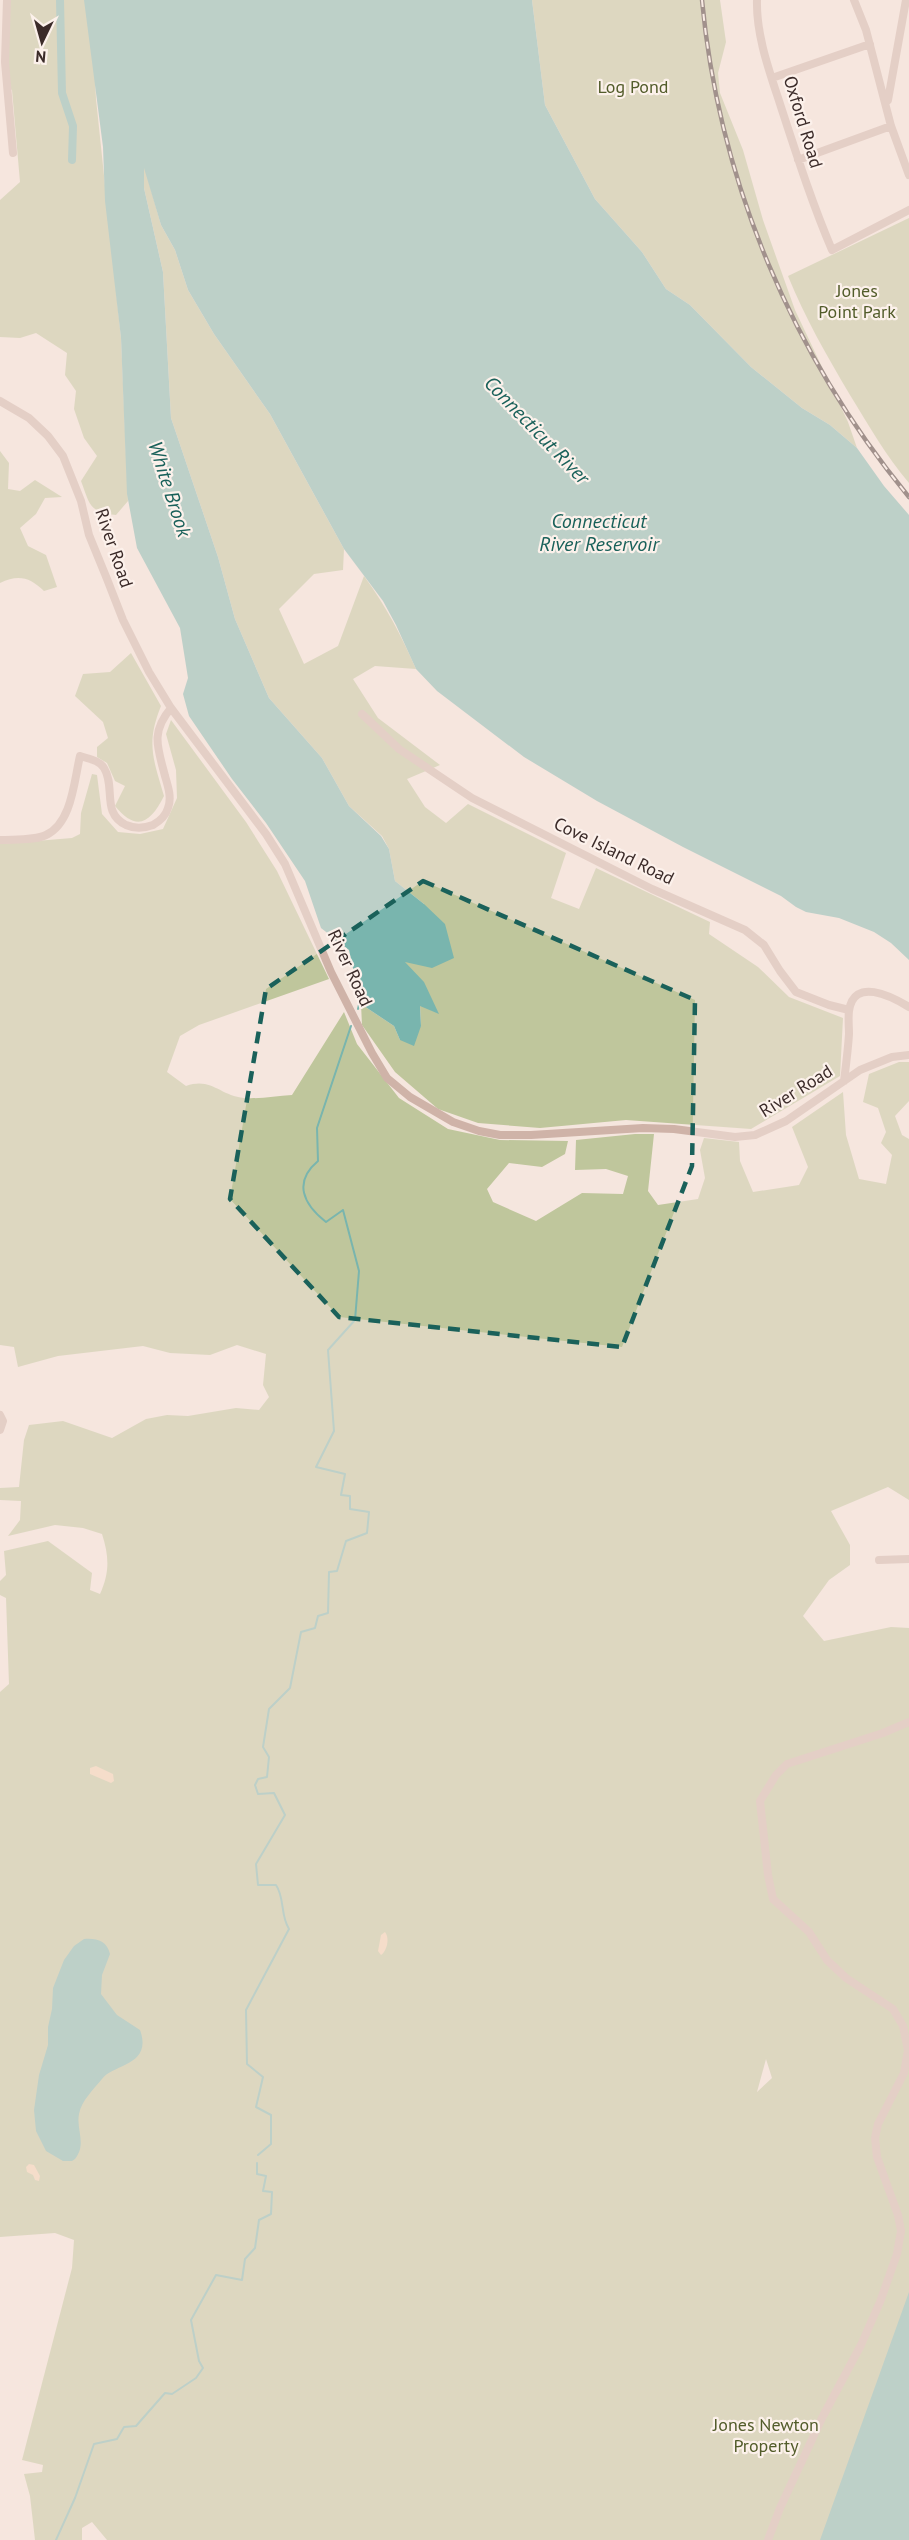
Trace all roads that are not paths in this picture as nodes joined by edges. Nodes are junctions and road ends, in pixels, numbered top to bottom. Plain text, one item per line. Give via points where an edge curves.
1 (7, 0) edge
2 (757, 0) edge
3 (854, 0) edge
4 (906, 0) edge
5 (870, 44) junction
6 (772, 78) junction
7 (887, 104) junction
8 (891, 126) junction
9 (13, 153) dead end
10 (798, 160) junction
11 (909, 175) edge
12 (909, 210) edge
13 (0, 401) edge
14 (171, 708) junction
15 (362, 714) dead end
16 (0, 840) edge
17 (909, 1007) edge
18 (849, 1010) junction
19 (909, 1055) edge
20 (844, 1081) junction
21 (0, 1415) edge
22 (0, 1430) edge
23 (909, 1559) edge
24 (879, 1560) dead end
25 (909, 1722) edge
26 (768, 2540) edge

1 - 9 street via 5,62
2 - 6 street, Oxford Road via 758,23
3 - 5 street
4 - 7 street
5 - 6 street
5 - 7 street
6 - 10 street, Oxford Road
7 - 8 street
8 - 10 street
8 - 11 street
10 - 12 street, Oxford Road via 832,250
13 - 14 street, River Road via 29,418 63,456 123,620
14 - 16 street via 157,734 170,797 168,809 159,821 140,828 121,822 111,808 105,770 97,762 80,756 66,814 55,829 45,836
14 - 20 street, River Road via 285,864 331,972 387,1078 432,1111 470,1128 500,1135 643,1128 735,1137 755,1135 786,1121
15 - 18 street, Cove Island Road via 399,749 472,798 652,889 745,930 764,945 796,992
17 - 18 street via 864,991 857,995
18 - 20 street
19 - 20 street, River Road via 892,1057
21 - 22 street
23 - 24 street
25 - 26 street via 787,1764 760,1801 773,1899 809,1932 827,1960 846,1978 893,2009 903,2026 908,2050 904,2073 875,2138 877,2157 901,2230 897,2254 880,2302 822,2418

